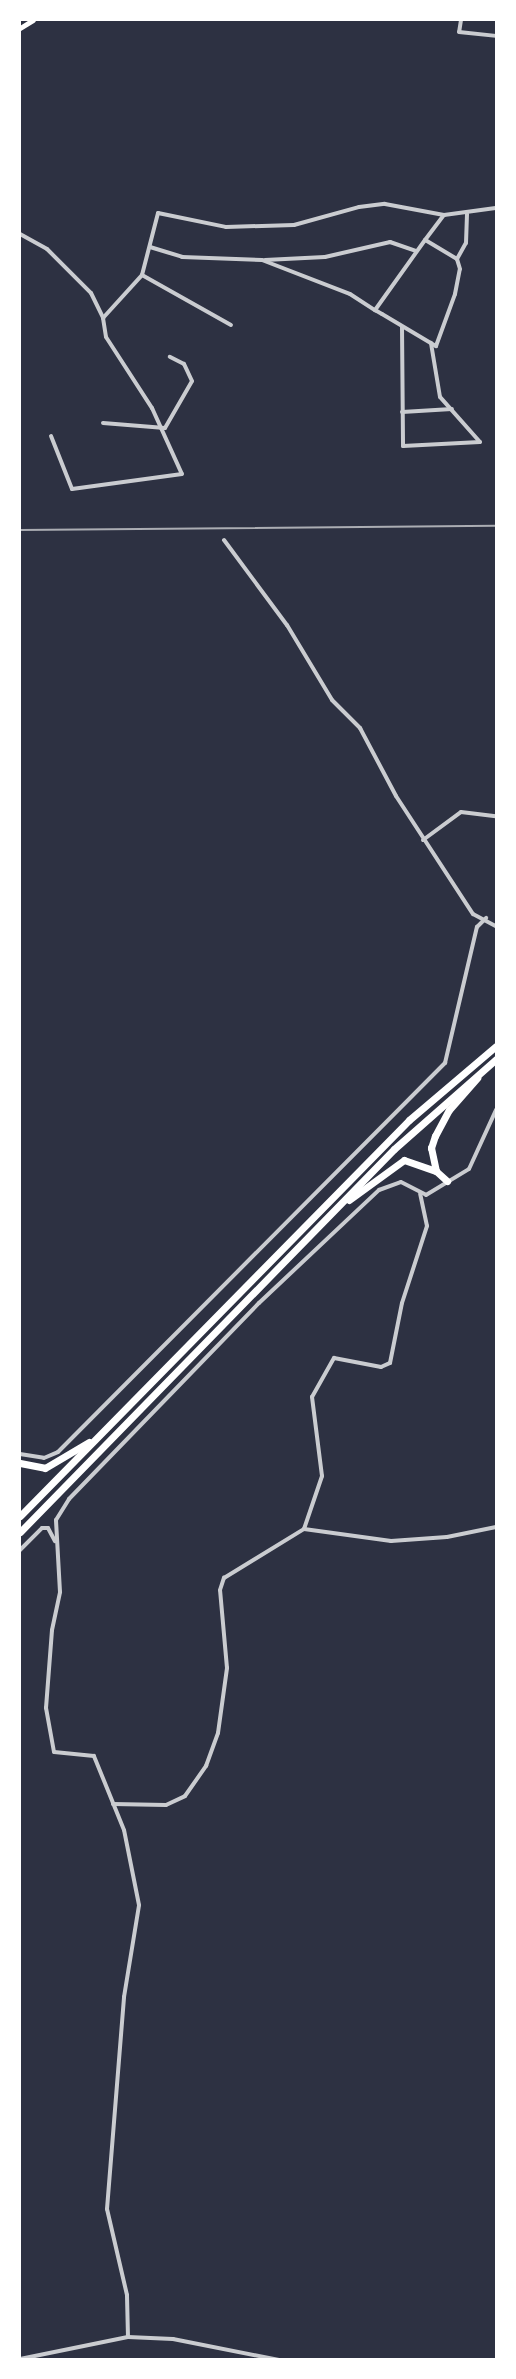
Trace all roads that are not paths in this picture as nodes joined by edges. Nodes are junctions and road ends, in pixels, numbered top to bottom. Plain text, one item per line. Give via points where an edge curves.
1 (33, 20) edge
2 (461, 20) edge
3 (20, 28) edge
4 (496, 36) edge
5 (496, 208) edge
6 (444, 214) junction
7 (467, 214) junction
8 (20, 234) edge
9 (425, 240) junction
10 (150, 248) junction
11 (417, 251) junction
12 (457, 259) junction
13 (262, 260) junction
14 (142, 275) junction
15 (375, 310) junction
16 (104, 318) junction
17 (231, 325) dead end
18 (402, 326) junction
19 (431, 343) junction
20 (170, 357) dead end
21 (452, 409) junction
22 (402, 412) junction
23 (103, 423) dead end
24 (160, 428) junction
25 (51, 436) dead end
26 (224, 540) dead end
27 (496, 816) edge
28 (423, 840) junction
29 (486, 918) junction
30 (496, 926) edge
31 (496, 1046) edge
32 (494, 1061) edge
33 (496, 1110) edge
34 (436, 1171) junction
35 (447, 1181) junction
36 (420, 1194) junction
37 (320, 1225) junction
38 (96, 1438) junction
39 (20, 1454) edge
40 (20, 1463) edge
41 (20, 1516) edge
42 (496, 1527) edge
43 (304, 1529) junction
44 (20, 1532) edge
45 (55, 1542) junction
46 (20, 1550) edge
47 (113, 1804) junction
48 (128, 2337) junction
49 (20, 2359) edge
50 (279, 2360) edge

1 - 3 main road
2 - 4 street via 459,32
5 - 7 street
6 - 7 street
6 - 9 street
6 - 10 street via 385,204 294,225 226,227 158,213
7 - 12 street via 466,243
8 - 16 street via 47,249 70,270 91,293
9 - 11 street
9 - 12 street
10 - 13 street via 182,257
10 - 14 street
11 - 13 street via 390,242 325,257
11 - 15 street
12 - 19 street via 460,269 448,316 436,346
13 - 15 street via 350,294
14 - 16 street
14 - 17 street
15 - 18 street
16 - 24 street via 111,346 136,381
18 - 19 street
18 - 22 street
19 - 21 street via 440,397
20 - 24 street via 184,364 192,381 165,428
21 - 22 street
21 - 22 street via 480,442 403,446
23 - 24 street
24 - 25 street via 182,474 72,489
26 - 28 street via 287,625 332,700 360,729
27 - 28 street via 461,812
28 - 29 street via 473,914
29 - 30 street
29 - 39 street via 477,927 445,1064 58,1452 44,1458
31 - 38 highway via 409,1120
32 - 34 highway via 449,1110 435,1136 431,1148
32 - 37 highway via 419,1124
33 - 35 street via 469,1169
34 - 35 highway
34 - 37 highway via 411,1160 396,1162
35 - 36 street via 433,1193
36 - 43 street via 427,1226 402,1303 390,1362 381,1367 334,1358 312,1397 322,1476
36 - 45 street via 401,1182 379,1190 276,1287 69,1499 56,1520
37 - 44 highway
38 - 40 highway via 55,1465 45,1468
38 - 41 highway
42 - 43 street via 447,1537 391,1541
43 - 47 street via 224,1578 220,1590 227,1668 218,1733 206,1766 185,1796 166,1805
45 - 46 street via 48,1528 42,1528
45 - 47 street via 60,1592 52,1630 46,1708 54,1752 94,1756
47 - 48 street via 124,1830 139,1905 124,1997 107,2209 127,2295
48 - 49 street
48 - 50 street via 173,2338

